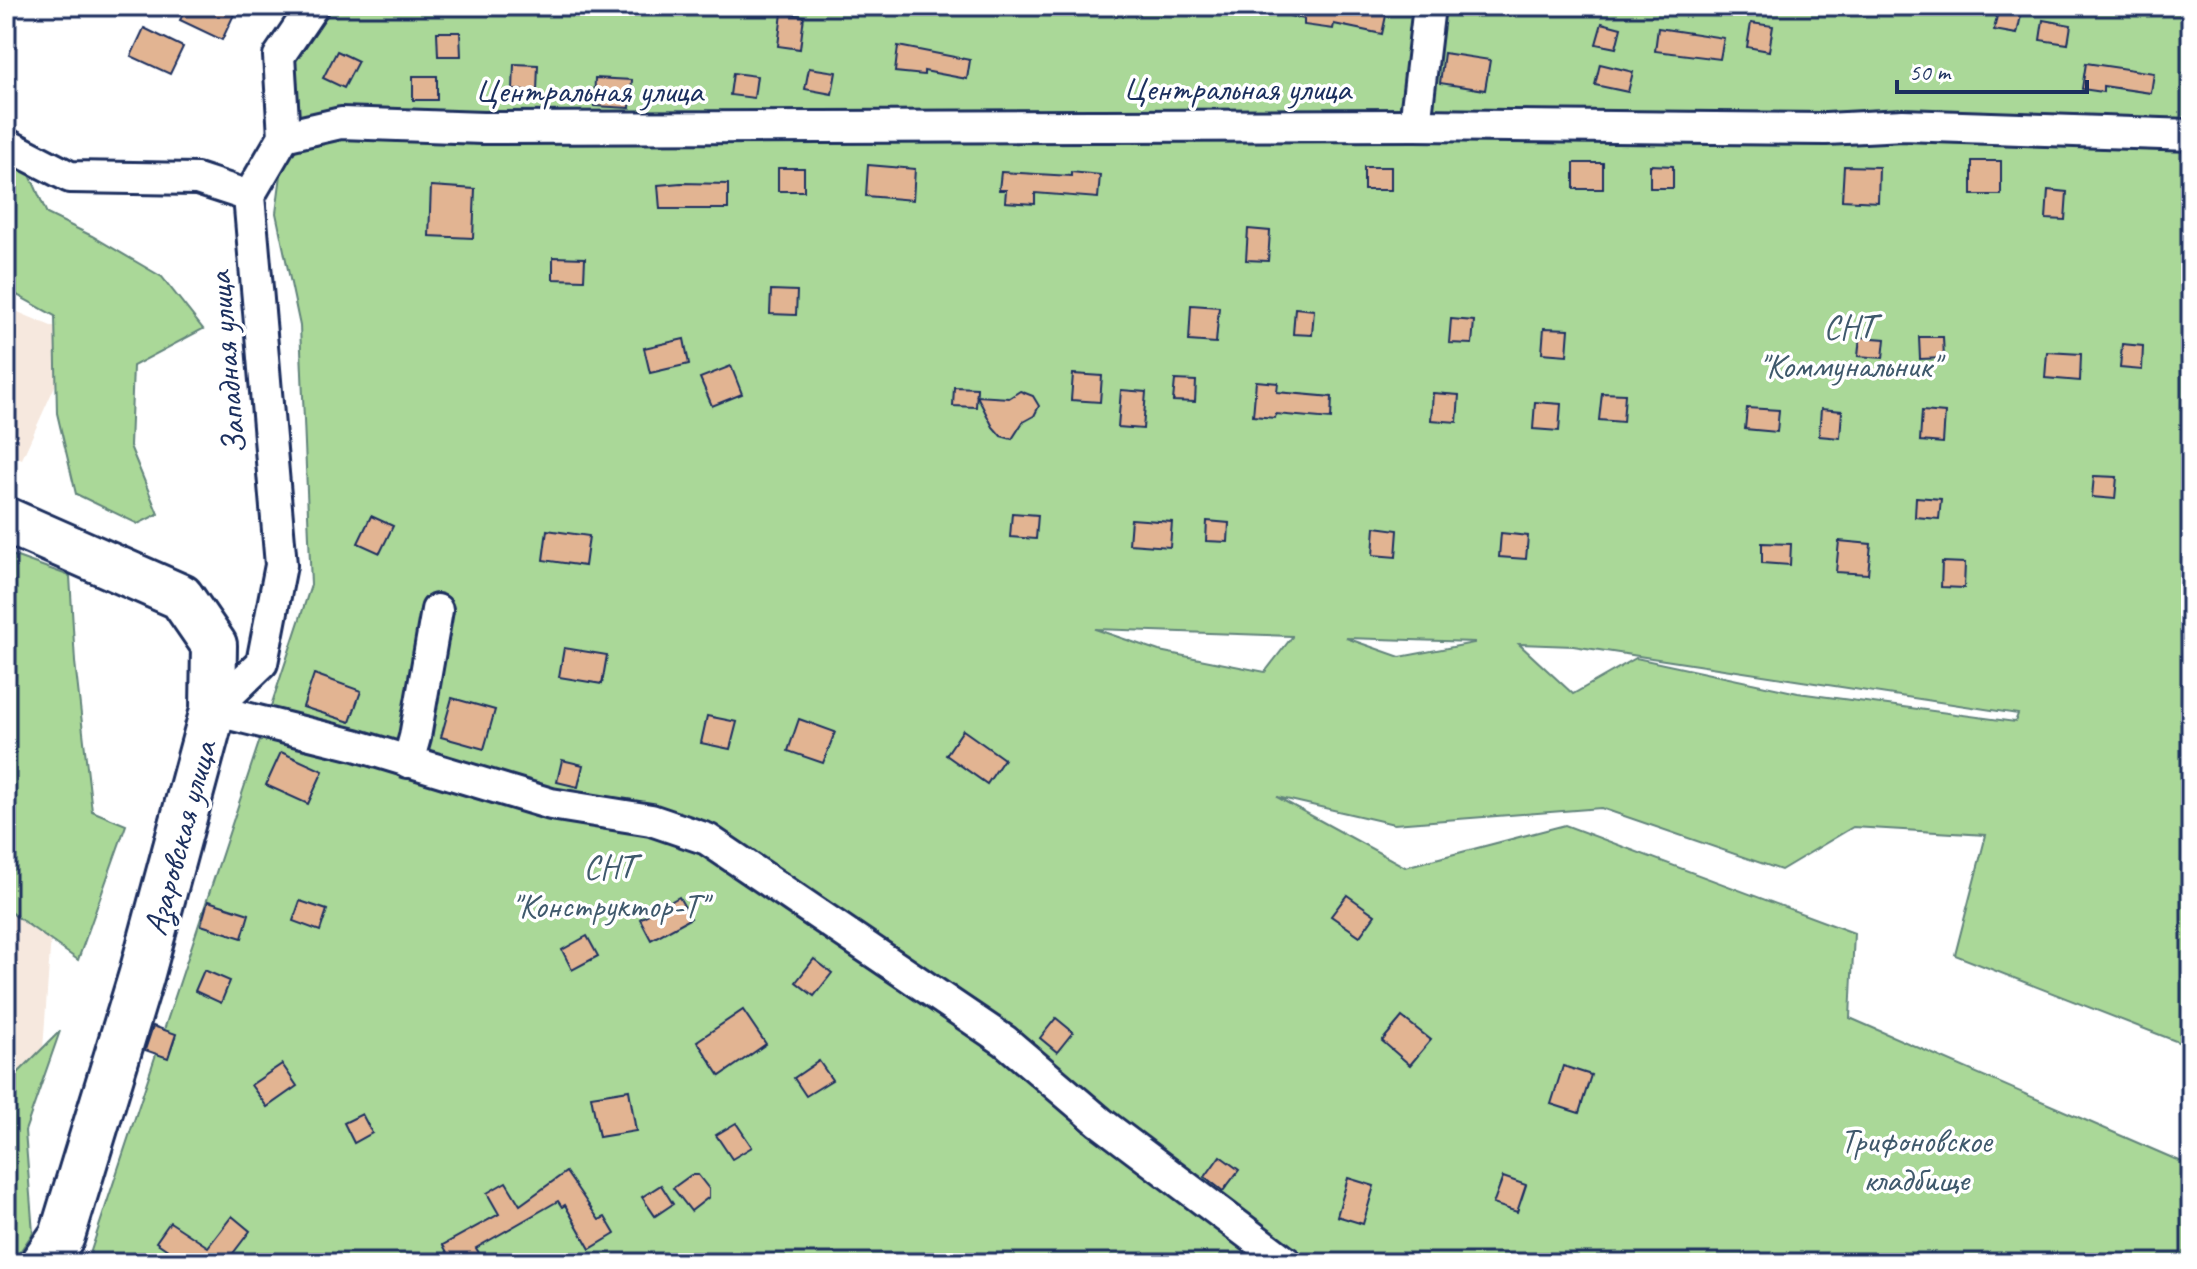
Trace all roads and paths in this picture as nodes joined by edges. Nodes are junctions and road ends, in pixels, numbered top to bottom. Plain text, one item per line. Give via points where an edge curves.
1 (313, 6) edge
2 (1429, 6) edge
3 (1415, 125) junction
4 (2191, 135) edge
5 (284, 136) junction
6 (6, 144) edge
7 (249, 196) junction
8 (6, 520) edge
9 (437, 610) dead end
10 (213, 710) junction
11 (408, 762) junction
12 (43, 1263) edge
13 (1287, 1263) edge

1 - 5 street via 279,56
2 - 3 street
3 - 4 street, Центральная улица via 1903,125
3 - 5 street, Центральная улица via 483,128 341,123
5 - 7 street
6 - 7 street via 70,177 197,179
7 - 10 street, Западная улица via 281,565 262,663
8 - 10 street, Азаровская улица via 181,597 214,645
9 - 11 street
10 - 11 street
10 - 12 street, Азаровская улица via 141,977 62,1236
11 - 13 street via 551,804 651,820 707,839 1005,1041 1100,1122

